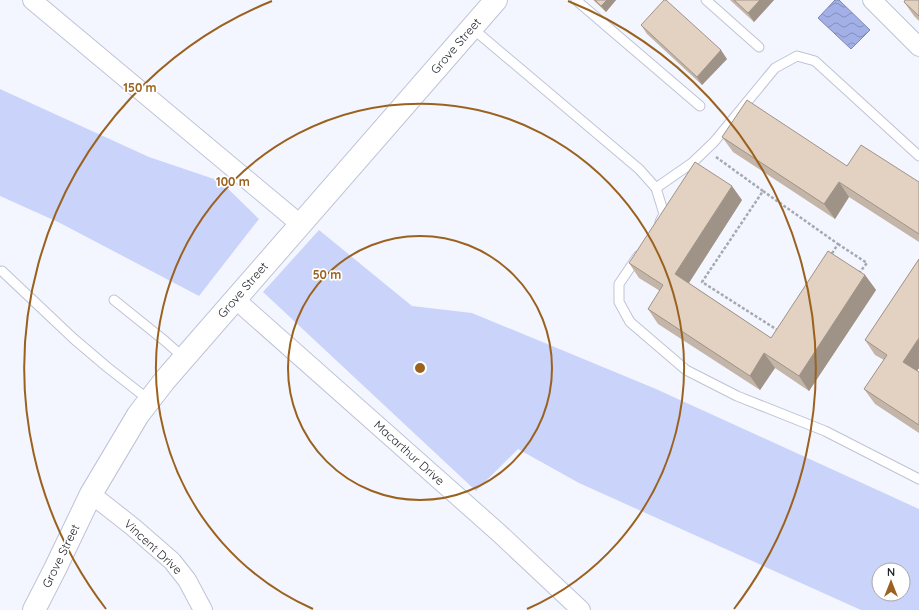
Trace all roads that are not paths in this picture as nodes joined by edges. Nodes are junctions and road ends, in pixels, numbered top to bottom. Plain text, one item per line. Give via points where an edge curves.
1 (32, 0) edge
2 (496, 0) edge
3 (576, 0) edge
4 (706, 0) edge
5 (872, 0) edge
6 (472, 28) junction
7 (758, 47) dead end
8 (919, 47) edge
9 (700, 106) dead end
10 (919, 156) edge
11 (656, 188) junction
12 (300, 224) junction
13 (655, 230) edge
14 (644, 247) edge
15 (2, 272) dead end
16 (236, 299) junction
17 (114, 300) dead end
18 (184, 358) junction
19 (149, 400) junction
20 (919, 479) edge
21 (91, 494) junction
22 (577, 609) edge
23 (34, 610) edge
24 (203, 610) edge

1 - 12 street
2 - 6 street, Grove Street
3 - 9 lane
4 - 7 lane
5 - 8 street
6 - 11 lane via 639,169
6 - 12 street, Grove Street
10 - 11 lane via 816,61 797,56 775,68 714,142 692,163
11 - 13 lane via 664,214
12 - 16 street, Grove Street
14 - 20 lane via 619,284 619,302 630,322 686,370 737,396 825,431
15 - 19 lane via 74,339
16 - 18 street, Grove Street
16 - 22 street, Macarthur Drive via 499,533
17 - 18 lane
18 - 19 street, Grove Street
19 - 21 street, Grove Street
21 - 23 street, Grove Street
21 - 24 street, Vincent Drive via 172,562 187,580

